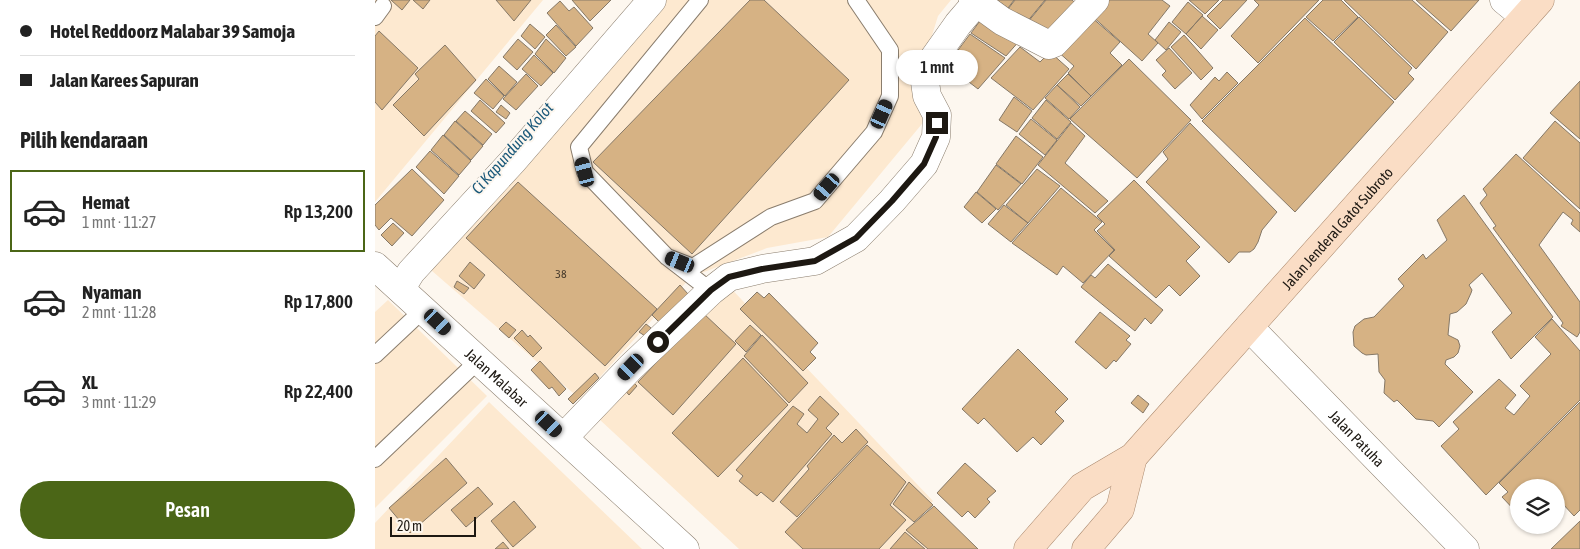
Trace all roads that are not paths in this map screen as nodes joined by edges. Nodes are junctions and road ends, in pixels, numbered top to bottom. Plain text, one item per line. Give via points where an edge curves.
1 (652, 0) edge
2 (700, 0) edge
3 (856, 0) edge
4 (1095, 0) edge
5 (1504, 0) edge
6 (975, 1) edge
7 (1533, 8) edge
8 (667, 257) junction
9 (375, 266) edge
10 (402, 289) junction
11 (711, 290) junction
12 (424, 309) junction
13 (1249, 327) junction
14 (375, 355) edge
15 (479, 360) junction
16 (563, 437) junction
17 (1133, 457) junction
18 (375, 459) edge
19 (685, 549) edge
20 (1028, 549) edge
21 (1086, 549) edge
22 (1465, 549) edge

1 - 10 street via 513,162 411,272
2 - 8 lane via 579,146 585,172
3 - 8 lane via 890,50 890,96 874,132 815,201 771,217 693,267
4 - 6 street via 1049,45 1002,21
5 - 7 street
6 - 11 street via 929,64 925,82 927,96 937,115 936,137 924,164 892,201 856,238 815,261 729,277
7 - 13 main road, Jalan Jenderal Gatot Subroto
8 - 11 lane
9 - 10 street, Jalan Malabar
10 - 12 street, Jalan Malabar
11 - 16 street
12 - 14 lane
12 - 15 street, Jalan Malabar
13 - 17 main road, Jalan Jenderal Gatot Subroto
13 - 22 street, Jalan Patuha
15 - 16 street, Jalan Malabar
15 - 18 lane
16 - 19 street, Jalan Malabar
17 - 20 main road, Jalan Jenderal Gatot Subroto via 1082,488
17 - 21 main road, Jalan Jenderal Gatot Subroto via 1120,508

